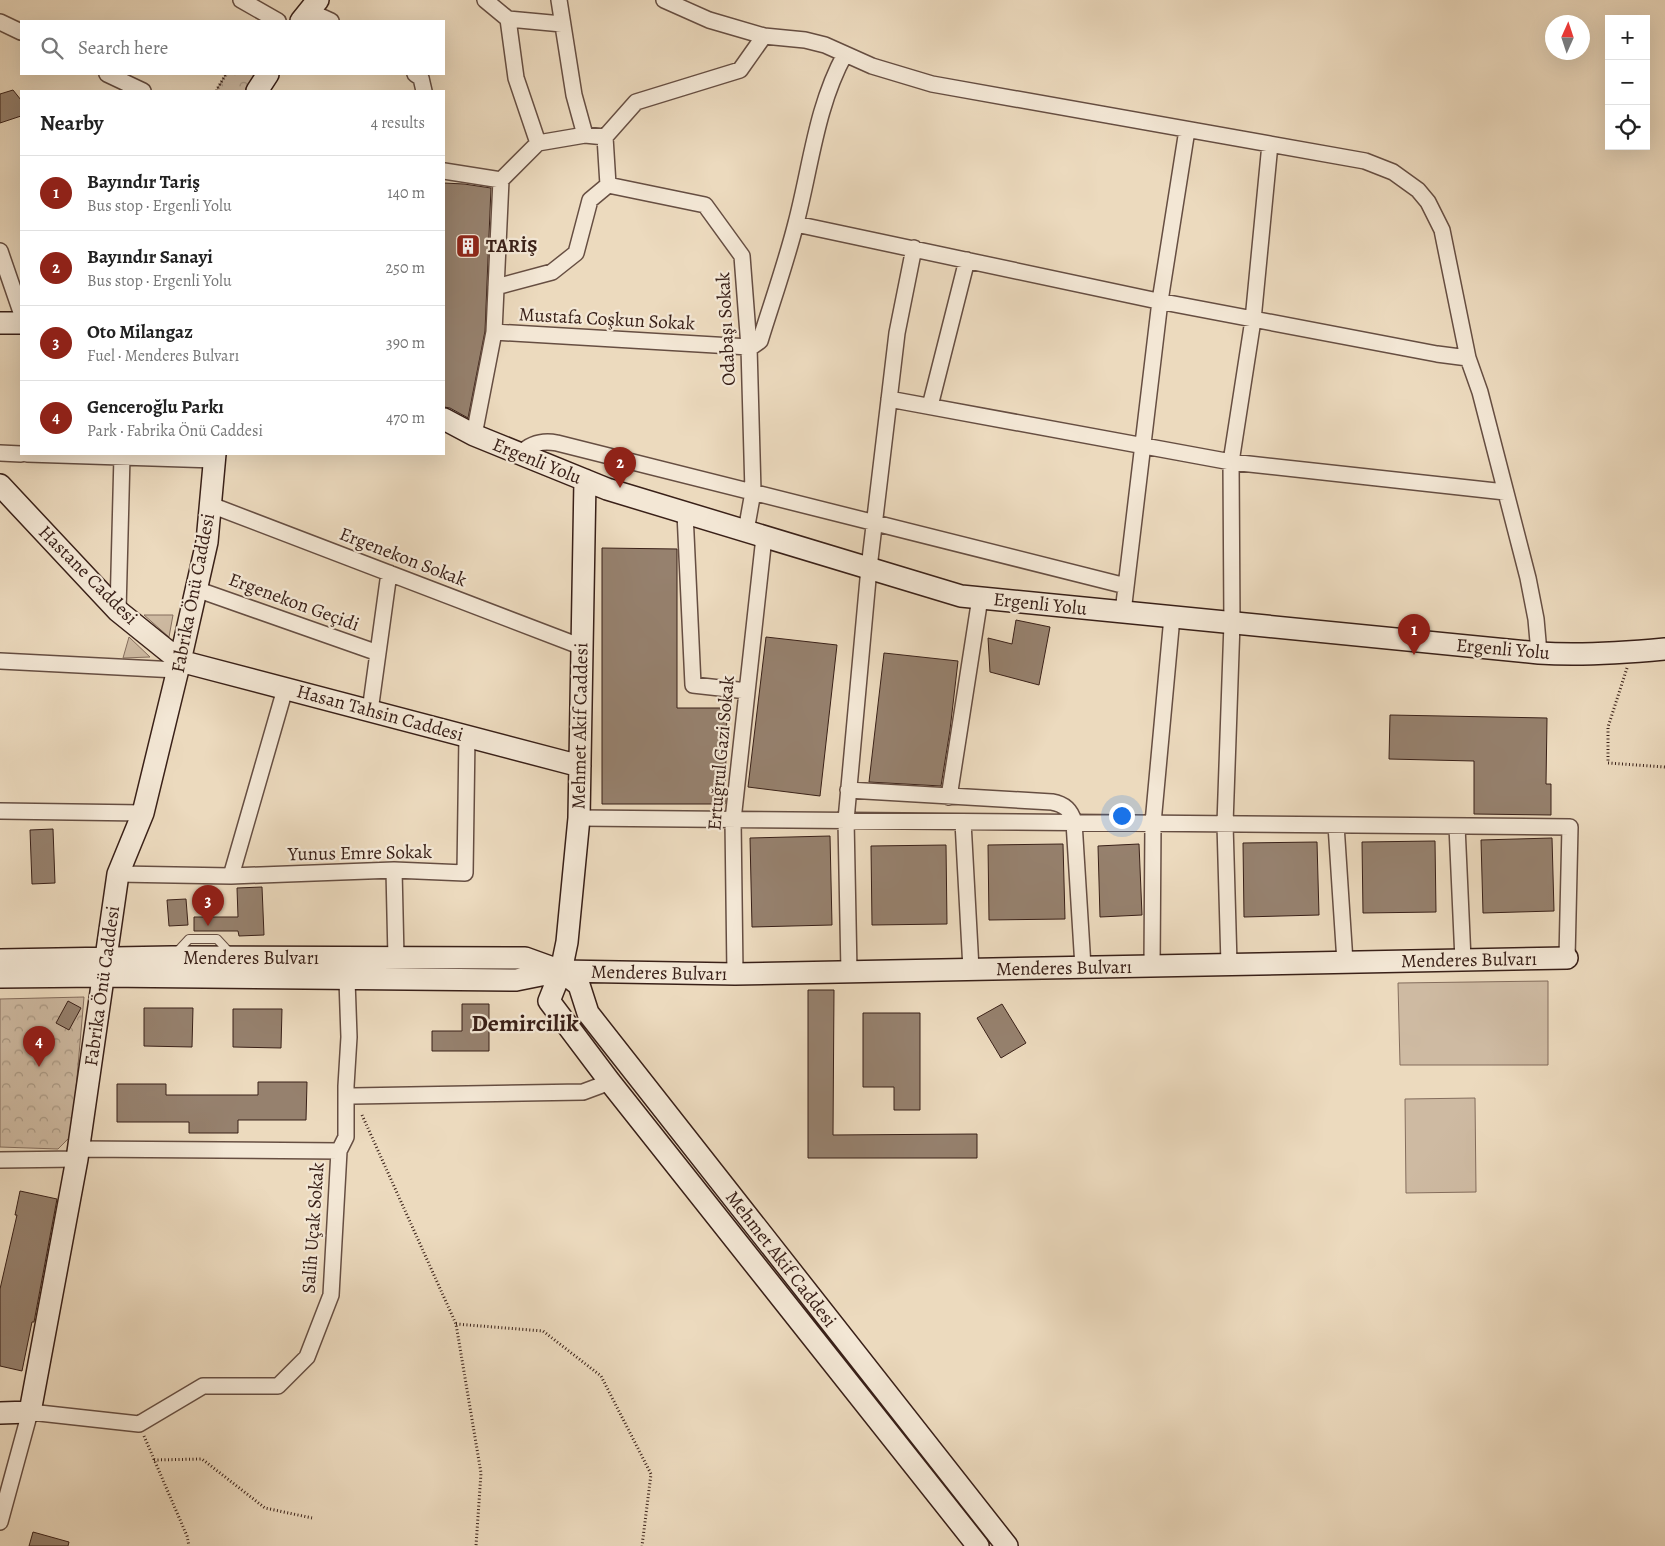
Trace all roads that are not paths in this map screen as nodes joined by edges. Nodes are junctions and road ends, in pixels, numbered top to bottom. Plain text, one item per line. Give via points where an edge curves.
1 (241, 0) edge
2 (485, 0) edge
3 (559, 0) edge
4 (664, 0) edge
5 (309, 11) edge
6 (508, 19) junction
7 (276, 20) edge
8 (329, 20) edge
9 (0, 22) edge
10 (562, 24) junction
11 (20, 32) edge
12 (764, 36) junction
13 (845, 54) junction
14 (109, 75) edge
15 (267, 75) edge
16 (416, 75) edge
17 (141, 90) edge
18 (258, 90) edge
19 (424, 90) edge
20 (1187, 130) junction
21 (586, 135) junction
22 (605, 137) junction
23 (538, 143) junction
24 (1270, 144) junction
25 (445, 171) edge
26 (501, 180) junction
27 (608, 185) junction
28 (796, 224) junction
29 (914, 248) junction
30 (0, 251) edge
31 (967, 260) junction
32 (496, 287) junction
33 (1160, 302) junction
34 (20, 309) edge
35 (1253, 320) junction
36 (0, 323) edge
37 (20, 323) edge
38 (494, 332) junction
39 (749, 347) junction
40 (1468, 358) junction
41 (889, 399) junction
42 (930, 406) junction
43 (445, 419) edge
44 (474, 435) junction
45 (1142, 446) junction
46 (0, 453) edge
47 (20, 454) edge
48 (520, 454) junction
49 (74, 455) edge
50 (122, 456) junction
51 (155, 456) edge
52 (215, 457) edge
53 (1231, 462) junction
54 (585, 480) junction
55 (0, 485) edge
56 (753, 492) junction
57 (1504, 492) junction
58 (211, 505) junction
59 (685, 513) junction
60 (874, 522) junction
61 (755, 534) junction
62 (869, 568) junction
63 (389, 573) junction
64 (1126, 586) junction
65 (196, 589) junction
66 (980, 598) junction
67 (118, 611) junction
68 (1124, 612) junction
69 (1172, 617) junction
70 (1232, 623) junction
71 (582, 647) junction
72 (1665, 649) edge
73 (378, 653) junction
74 (1539, 654) junction
75 (0, 661) edge
76 (179, 666) junction
77 (285, 688) junction
78 (747, 690) junction
79 (370, 711) junction
80 (467, 736) junction
81 (580, 766) junction
82 (848, 790) junction
83 (949, 797) junction
84 (0, 811) edge
85 (143, 813) junction
86 (579, 818) junction
87 (732, 820) junction
88 (846, 820) junction
89 (964, 822) junction
90 (1074, 822) junction
91 (1153, 823) junction
92 (1225, 824) junction
93 (1336, 825) junction
94 (1457, 826) junction
95 (394, 870) junction
96 (118, 874) junction
97 (231, 876) junction
98 (396, 958) junction
99 (1567, 958) joint
100 (0, 960) edge
101 (1463, 960) junction
102 (1345, 962) junction
103 (1229, 964) junction
104 (1152, 966) junction
105 (104, 967) junction
106 (1083, 967) junction
107 (971, 969) junction
108 (561, 971) junction
109 (850, 972) junction
110 (735, 974) junction
111 (0, 978) edge
112 (347, 980) junction
113 (610, 1082) junction
114 (353, 1096) road end
115 (339, 1151) junction
116 (77, 1154) junction
117 (0, 1160) edge
118 (30, 1412) junction
119 (0, 1413) edge
120 (0, 1522) edge
121 (978, 1546) edge
122 (1007, 1546) edge

1 - 7 street
2 - 6 street
3 - 10 street
4 - 12 street via 709,20
5 - 8 street
6 - 10 street
6 - 23 street via 516,78
9 - 11 street
10 - 21 street via 574,94
12 - 13 street via 805,40
12 - 22 street via 740,70 636,102
13 - 20 street via 900,76 932,84
13 - 28 street via 835,72 819,119
14 - 17 street
15 - 18 street
16 - 19 street
20 - 24 street
20 - 33 street
21 - 22 street
21 - 23 street
22 - 27 street
23 - 26 street
24 - 35 street
24 - 40 street via 1379,165 1418,190 1442,230
25 - 26 street
26 - 32 street
27 - 32 street via 590,200 576,253 552,272
27 - 39 street, Odabaşı Sokak via 705,205 742,256
28 - 29 street
28 - 39 street via 760,341
29 - 31 street
29 - 41 street via 897,333
30 - 34 street
31 - 33 street
31 - 42 street
32 - 38 street
33 - 35 street
33 - 45 street
35 - 40 street
35 - 53 street
36 - 37 street
38 - 39 street, Mustafa Coşkun Sokak
38 - 44 street
39 - 56 street, Odabaşı Sokak
40 - 57 street via 1480,392
41 - 42 street
41 - 60 street
42 - 45 street
43 - 44 street, Ergenli Yolu
44 - 48 street, Ergenli Yolu
45 - 53 street
45 - 64 street
46 - 47 street
48 - 54 street, Ergenli Yolu
48 - 56 street via 532,444 549,442
49 - 50 street
50 - 51 street
50 - 67 street
51 - 52 street
52 - 58 street, Fabrika Önü Caddesi
53 - 57 street
53 - 70 street
54 - 59 street, Ergenli Yolu
54 - 71 street, Mehmet Akif Caddesi
55 - 67 street, Hastane Caddesi
56 - 60 street
56 - 61 street, Odabaşı Sokak
57 - 74 street via 1531,595
58 - 63 street, Ergenekon Sokak
58 - 65 street, Fabrika Önü Caddesi via 207,542
59 - 61 street, Ergenli Yolu
59 - 78 street via 693,685
60 - 62 street
60 - 64 street
61 - 62 street, Ergenli Yolu
61 - 78 street, Ertuğrul Gazi Sokak
62 - 66 street, Ergenli Yolu via 961,596
62 - 82 street
63 - 71 street, Ergenekon Sokak
63 - 73 street, Ergenekon Geçidi
64 - 68 street
65 - 73 street, Ergenekon Geçidi
65 - 76 street, Fabrika Önü Caddesi
66 - 68 street, Ergenli Yolu
66 - 83 street
67 - 76 street, Hastane Caddesi
68 - 69 street, Ergenli Yolu
69 - 70 street, Ergenli Yolu
69 - 91 street
70 - 74 street, Ergenli Yolu
70 - 92 street
71 - 81 street, Mehmet Akif Caddesi
72 - 74 street, Ergenli Yolu
73 - 79 street, Ergenekon Geçidi
75 - 76 street, Hasan Tahsin Caddesi
76 - 77 street, Hasan Tahsin Caddesi
76 - 85 street, Fabrika Önü Caddesi
77 - 79 street, Hasan Tahsin Caddesi
77 - 97 street
78 - 87 street, Ertuğrul Gazi Sokak
79 - 80 street, Hasan Tahsin Caddesi
80 - 81 street, Hasan Tahsin Caddesi
80 - 95 street, Yunus Emre Sokak via 465,873
81 - 86 street, Mehmet Akif Caddesi
82 - 83 street
82 - 88 street
83 - 90 street via 1058,803 1067,809
84 - 85 street
85 - 96 street, Fabrika Önü Caddesi
86 - 87 street
86 - 108 street, Mehmet Akif Caddesi via 567,942
87 - 88 street
87 - 110 street, Ertuğrul Gazi Sokak
88 - 89 street
88 - 109 street
89 - 90 street
89 - 107 street
90 - 91 street
90 - 106 street
91 - 92 street
91 - 104 street
92 - 93 street
92 - 103 street
93 - 94 street
93 - 102 street
94 - 99 street via 1570,827
94 - 101 street
95 - 97 street, Yunus Emre Sokak
95 - 98 street
96 - 97 street, Yunus Emre Sokak
96 - 105 street, Fabrika Önü Caddesi
98 - 105 street, Menderes Bulvarı via 172,957
98 - 108 street, Menderes Bulvarı via 525,958
99 - 101 street, Menderes Bulvarı
100 - 105 street, Menderes Bulvarı
101 - 102 street, Menderes Bulvarı
102 - 103 street, Menderes Bulvarı
103 - 104 street, Menderes Bulvarı
104 - 106 street, Menderes Bulvarı
105 - 111 street, Menderes Bulvarı
105 - 112 street, Menderes Bulvarı
105 - 116 street, Fabrika Önü Caddesi
106 - 107 street, Menderes Bulvarı
107 - 109 street, Menderes Bulvarı
108 - 110 street, Menderes Bulvarı
108 - 112 street, Menderes Bulvarı via 516,980
108 - 113 street, Mehmet Akif Caddesi via 549,1002
108 - 122 street, Mehmet Akif Caddesi via 579,985 588,1013
109 - 110 street, Menderes Bulvarı
112 - 115 street, Salih Uçak Sokak via 346,1137
113 - 114 street via 583,1092
113 - 121 street, Mehmet Akif Caddesi
115 - 116 street
115 - 118 street, Salih Uçak Sokak via 331,1295 307,1357 278,1386 203,1386 139,1424
116 - 117 street
116 - 118 street, Fabrika Önü Caddesi
118 - 119 street
118 - 120 street, Fabrika Önü Caddesi

